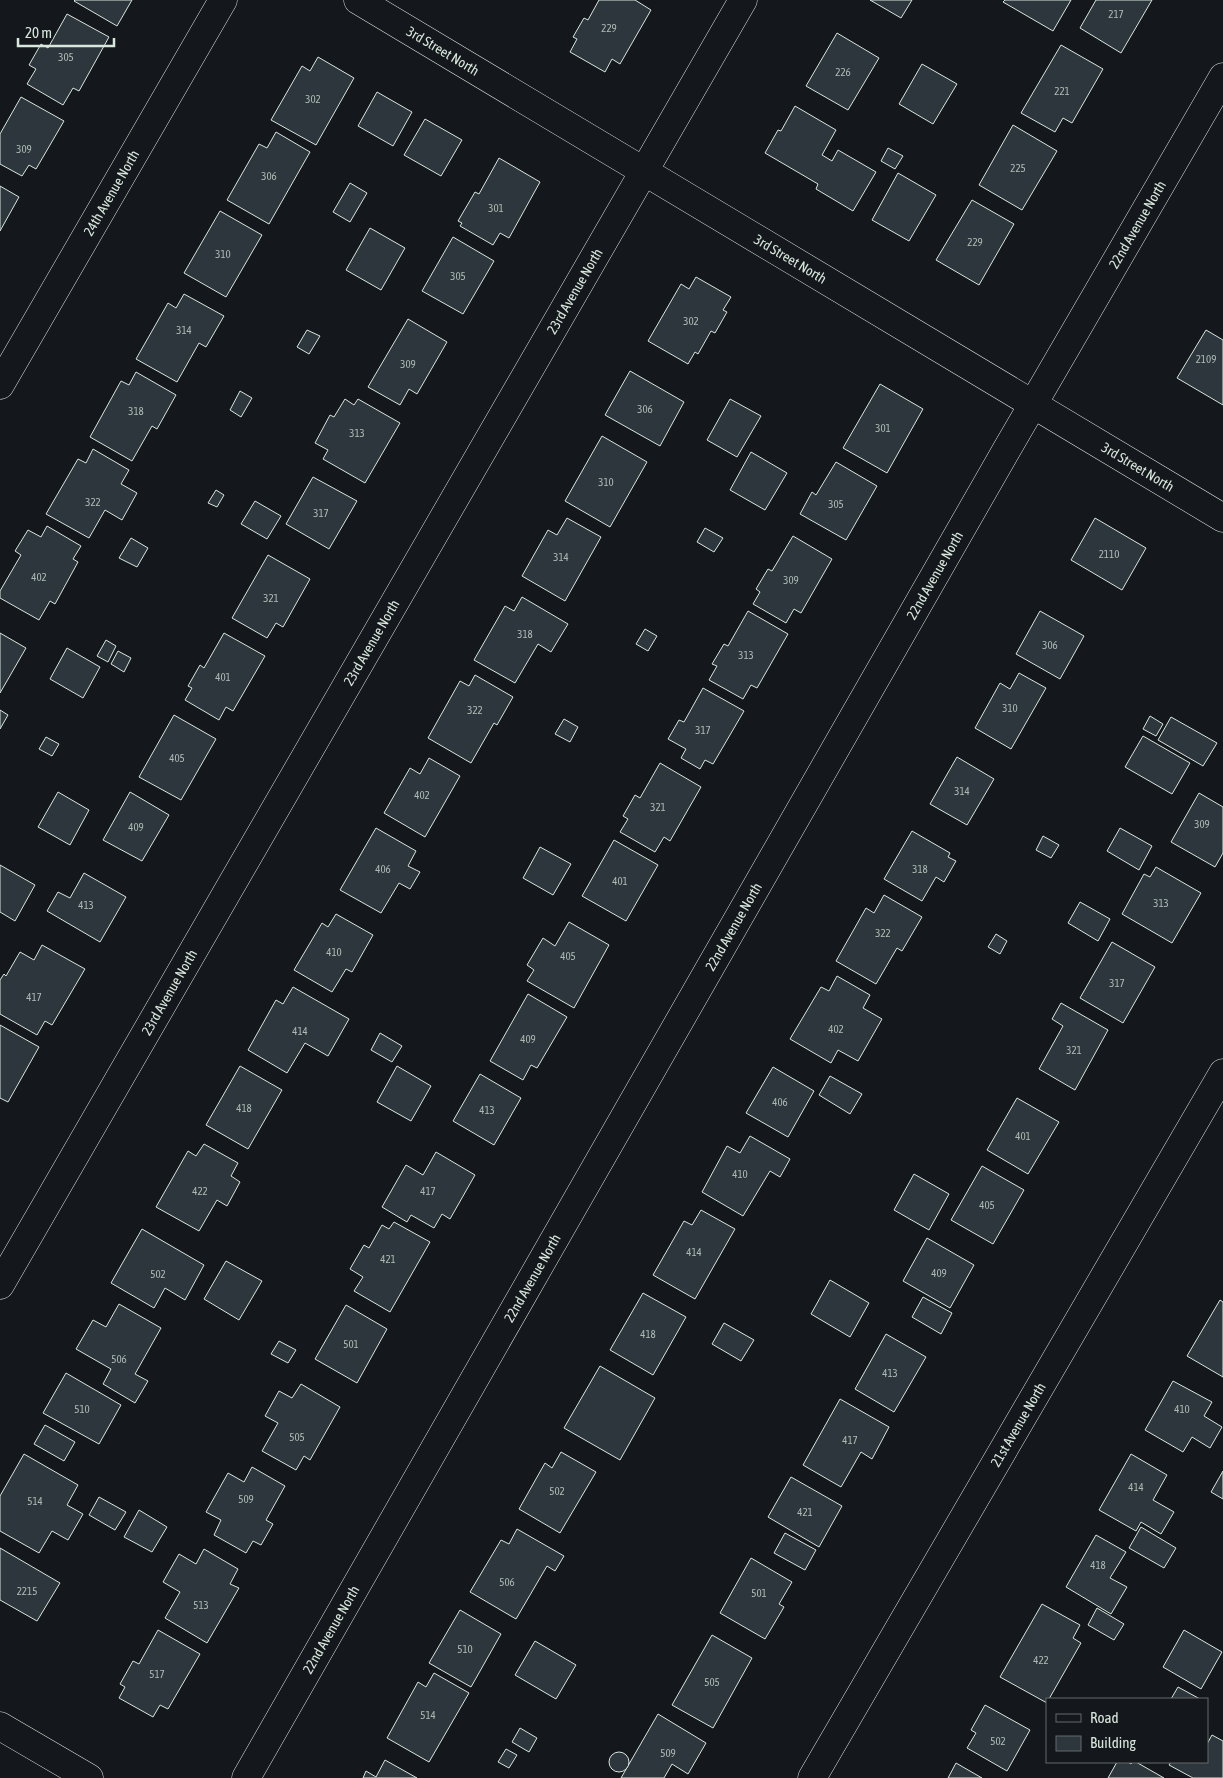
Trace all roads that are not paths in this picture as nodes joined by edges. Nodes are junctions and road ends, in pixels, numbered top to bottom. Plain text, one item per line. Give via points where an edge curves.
1 (224, 0) edge
2 (358, 0) edge
3 (742, 0) edge
4 (1223, 76) edge
5 (644, 171) junction
6 (0, 385) edge
7 (1032, 404) junction
8 (1223, 518) edge
9 (1223, 1073) edge
10 (0, 1285) edge
11 (0, 1726) edge
12 (89, 1778) edge
13 (246, 1778) edge
14 (812, 1778) edge

1 - 6 street, 24th Avenue North
2 - 5 street, 3rd Street North
3 - 5 street, 23rd Avenue North
4 - 7 street, 22nd Avenue North
5 - 7 street, 3rd Street North
5 - 10 street, 23rd Avenue North
7 - 8 street, 3rd Street North
7 - 13 street, 22nd Avenue North
9 - 14 street, 21st Avenue North
11 - 12 street

